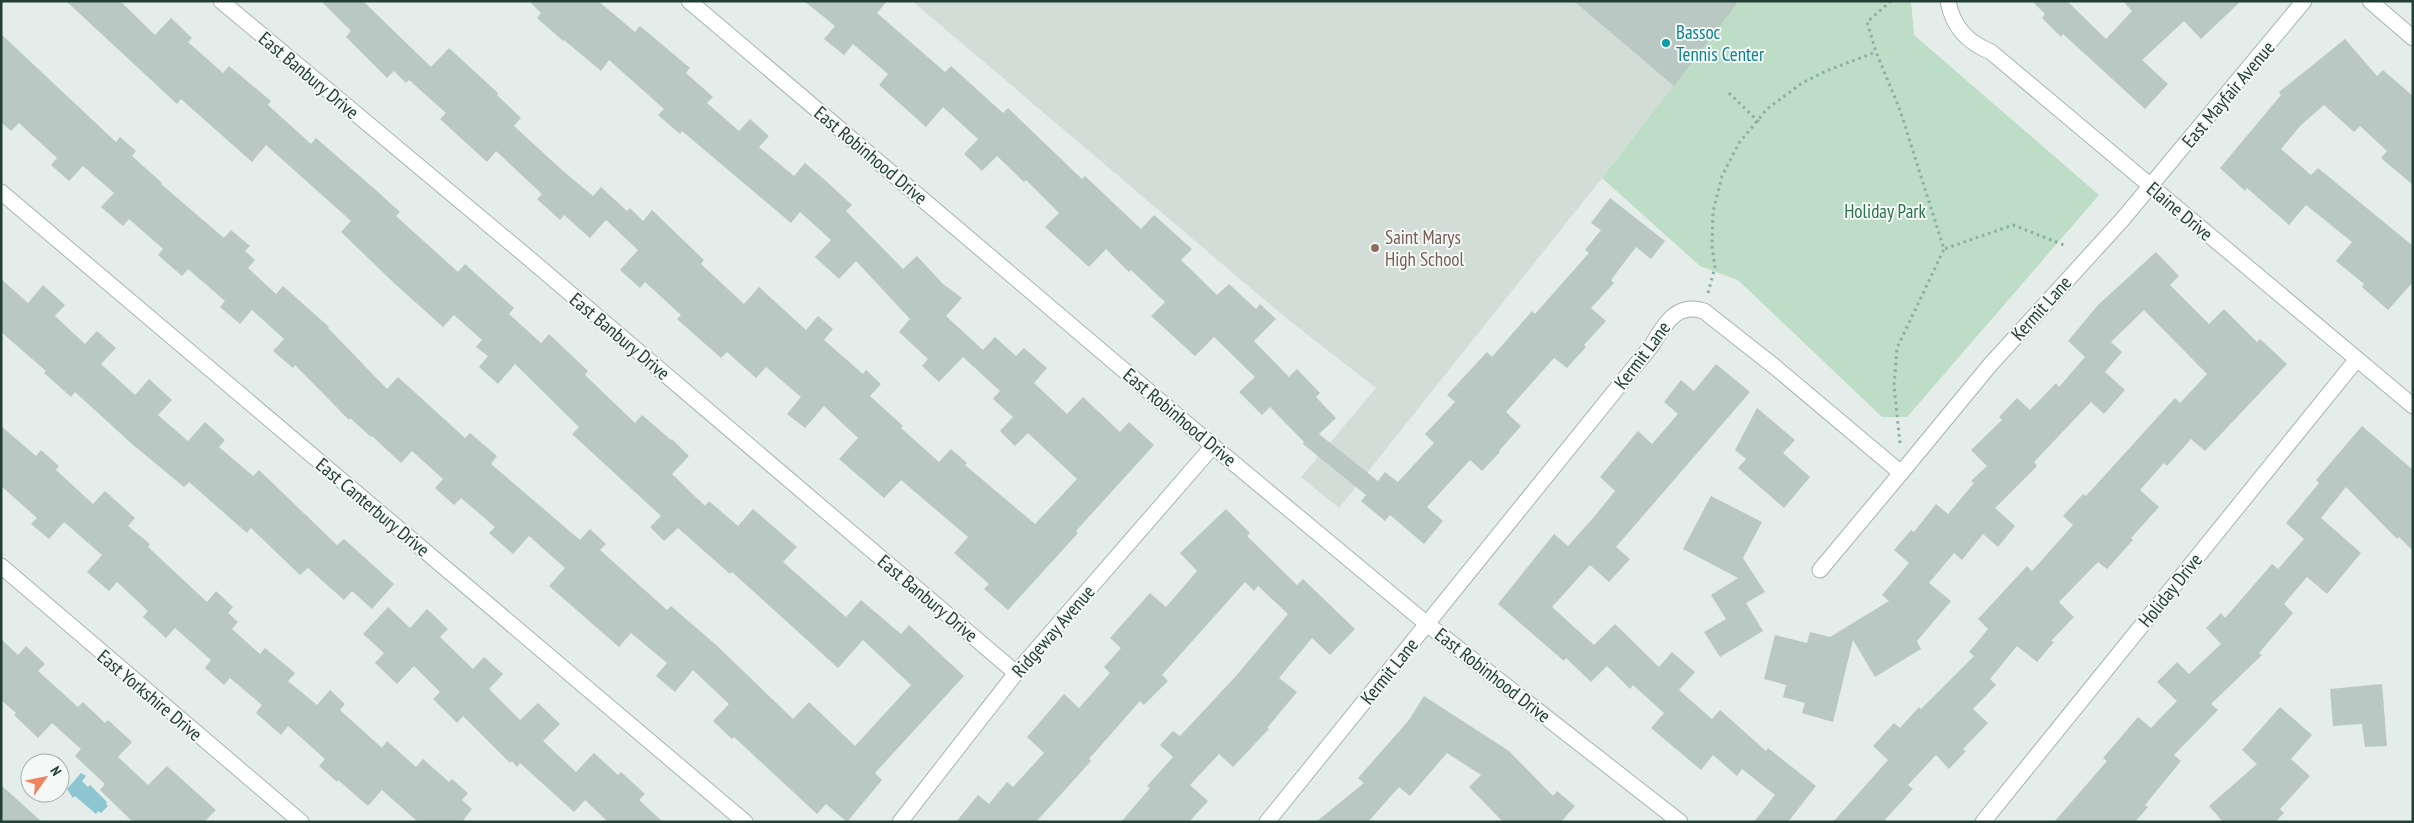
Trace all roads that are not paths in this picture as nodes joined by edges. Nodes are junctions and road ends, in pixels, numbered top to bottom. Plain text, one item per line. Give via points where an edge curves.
1 (220, 1) edge
2 (689, 1) edge
3 (2304, 1) edge
4 (2370, 1) edge
5 (1949, 8) edge
6 (2413, 38) edge
7 (2150, 186) junction
8 (1, 192) edge
9 (2357, 359) junction
10 (2413, 406) edge
11 (1213, 446) junction
12 (1901, 473) junction
13 (1, 566) edge
14 (1820, 570) dead end
15 (1428, 624) junction
16 (1016, 673) junction
17 (300, 822) edge
18 (745, 822) edge
19 (900, 822) edge
20 (1267, 822) edge
21 (1680, 822) edge
22 (1983, 822) edge

1 - 16 street, East Banbury Drive via 525,255
2 - 11 street, East Robinhood Drive
3 - 7 street, East Mayfair Avenue
4 - 6 street
5 - 7 street, Elaine Drive via 1956,26 1973,44 1991,52
7 - 9 street, Elaine Drive
7 - 12 street, Kermit Lane via 1990,365
8 - 18 street, East Canterbury Drive
9 - 10 street, Elaine Drive
9 - 22 street, Holiday Drive
11 - 15 street, East Robinhood Drive
11 - 16 street, Ridgeway Avenue
12 - 14 street, Kermit Lane
12 - 15 street, Kermit Lane via 1776,367 1704,311 1693,308 1672,315 1666,322 1652,345
13 - 17 street, East Yorkshire Drive
15 - 20 street, Kermit Lane
15 - 21 street, East Robinhood Drive
16 - 19 street, Ridgeway Avenue

